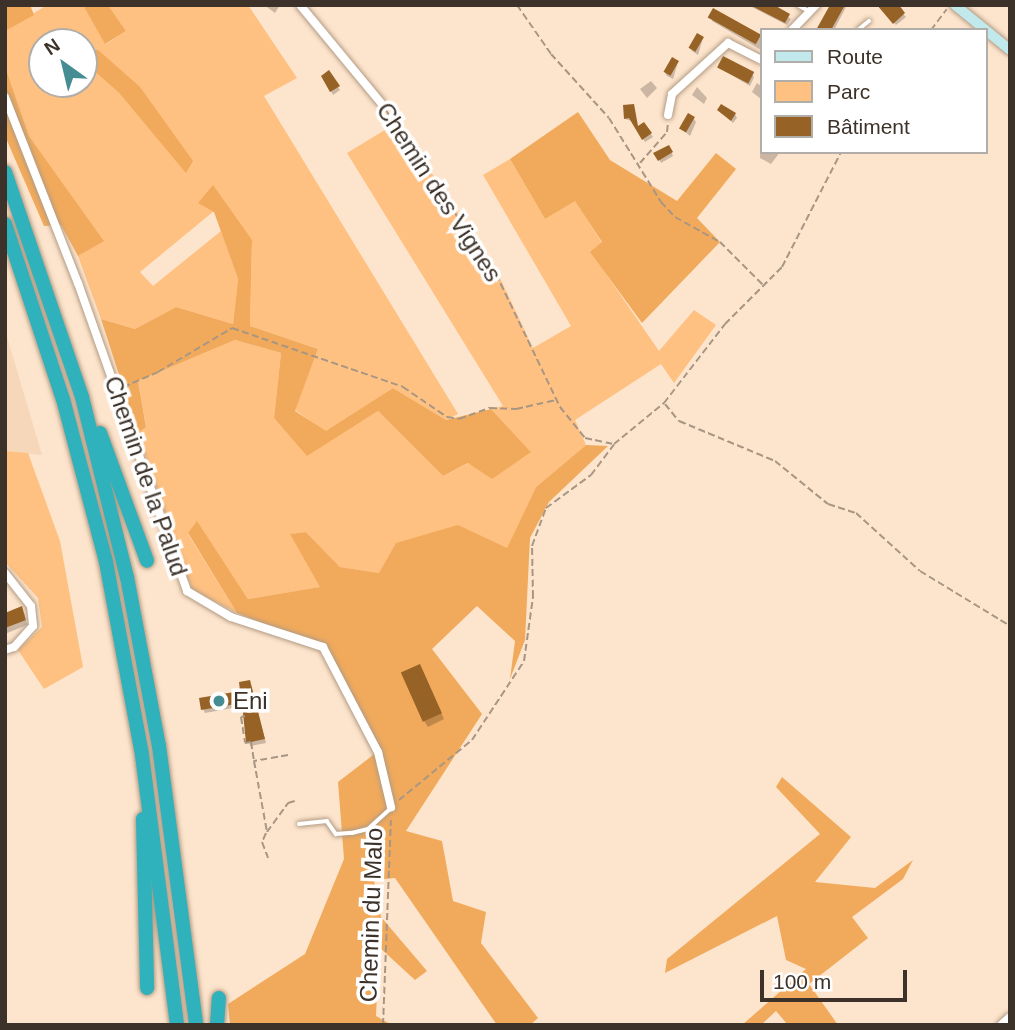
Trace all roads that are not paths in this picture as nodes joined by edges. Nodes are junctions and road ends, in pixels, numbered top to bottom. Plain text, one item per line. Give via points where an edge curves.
1 (300, 5) edge
2 (798, 5) edge
3 (955, 5) edge
4 (813, 8) edge
5 (869, 21) dead end
6 (794, 28) edge
7 (860, 28) edge
8 (983, 28) edge
9 (987, 31) edge
10 (1010, 50) edge
11 (760, 59) edge
12 (5, 97) edge
13 (381, 103) road end
14 (668, 115) road end
15 (5, 172) edge
16 (5, 224) edge
17 (61, 327) junction
18 (146, 561) dead end
19 (5, 573) edge
20 (5, 650) edge
21 (142, 755) junction
22 (391, 807) joint
23 (299, 824) dead end
24 (147, 988) dead end
25 (219, 998) dead end
26 (1010, 1017) edge
27 (177, 1025) edge
28 (196, 1025) edge
29 (216, 1025) edge
30 (1001, 1025) edge

1 - 13 street, Chemin des Vignes
2 - 4 lane
3 - 8 main road
4 - 6 street
5 - 7 lane
9 - 10 main road
11 - 14 street via 728,43 672,94
12 - 22 street, Chemin de la Palud via 187,591 231,617 323,647 377,752
15 - 17 highway
16 - 21 highway via 79,454 106,562
17 - 18 highway
17 - 28 highway via 111,506 142,650
19 - 20 street via 31,606 33,626 15,647
21 - 24 highway
21 - 27 highway
22 - 23 lane via 368,829 352,833 336,834 327,821
25 - 29 highway
26 - 30 street

